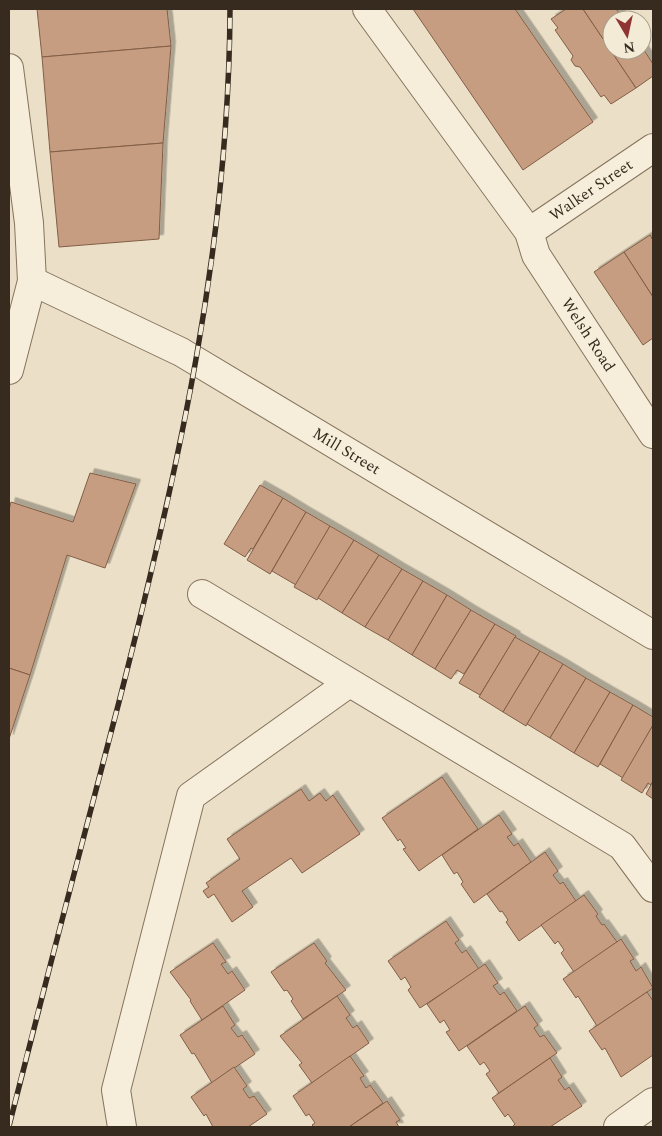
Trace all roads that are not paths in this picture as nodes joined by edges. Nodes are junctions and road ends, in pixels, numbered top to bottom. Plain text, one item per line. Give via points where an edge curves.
1 (367, 9) edge
2 (9, 68) edge
3 (653, 148) edge
4 (529, 232) junction
5 (32, 281) junction
6 (9, 370) edge
7 (653, 434) edge
8 (202, 594) dead end
9 (653, 635) edge
10 (349, 682) junction
11 (653, 888) edge
12 (653, 1102) edge
13 (122, 1127) edge
14 (618, 1127) edge

1 - 4 street, Welsh Road
2 - 5 street via 29,223
3 - 4 street, Walker Street
4 - 7 street, Welsh Road via 536,255
5 - 6 street
5 - 9 street, Mill Street via 180,352
8 - 10 street
10 - 11 street via 622,846
10 - 13 street via 191,796 116,1090
12 - 14 street

